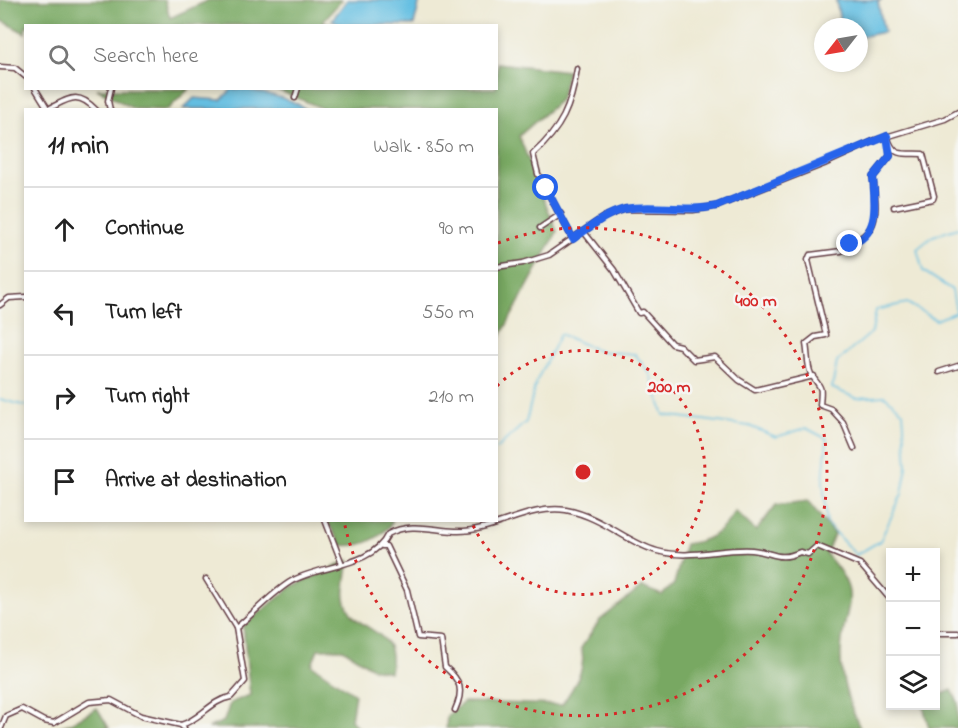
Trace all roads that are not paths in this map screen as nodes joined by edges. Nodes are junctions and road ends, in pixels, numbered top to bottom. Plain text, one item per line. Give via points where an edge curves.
1 (0, 67) edge
2 (577, 69) dead end
3 (24, 75) edge
4 (36, 90) edge
5 (111, 90) edge
6 (297, 90) edge
7 (295, 98) dead end
8 (47, 108) edge
9 (50, 108) edge
10 (94, 108) edge
11 (110, 108) edge
12 (958, 112) edge
13 (887, 136) junction
14 (890, 146) junction
15 (894, 207) dead end
16 (561, 213) junction
17 (540, 228) dead end
18 (584, 231) junction
19 (573, 239) junction
20 (498, 267) edge
21 (24, 297) edge
22 (0, 305) edge
23 (958, 366) edge
24 (939, 372) dead end
25 (814, 376) junction
26 (854, 448) dead end
27 (326, 522) edge
28 (382, 546) junction
29 (342, 564) junction
30 (206, 579) dead end
31 (886, 593) edge
32 (236, 628) junction
33 (940, 633) edge
34 (958, 633) edge
35 (455, 710) dead end
36 (183, 726) edge
37 (1, 728) edge

1 - 3 street via 15,68
2 - 16 street via 565,115 533,154 538,174
4 - 8 street
5 - 11 street
6 - 7 street
9 - 10 street via 73,96
12 - 13 street
13 - 14 street
13 - 18 street via 717,206 693,210 625,209
14 - 15 street via 900,154 923,154 934,196
14 - 25 street via 890,156 873,177 874,222 867,236 842,251 810,255 808,260 826,334 806,344
16 - 17 street
16 - 19 street
18 - 19 street
18 - 25 street via 614,270 639,313 643,312 672,344 680,346 694,360 715,357 755,390
19 - 20 street via 549,255
21 - 22 street via 9,298
23 - 24 street
25 - 26 street via 822,393 820,405 831,408 843,422
27 - 29 street
28 - 29 street
28 - 31 street via 388,534 397,529 428,527 456,531 536,512 563,510 596,519 654,550 670,554 753,550 788,558 800,552 808,554 817,546 860,564
28 - 35 street via 386,546 407,590 416,633 423,638 439,637 446,667 457,676 460,699
29 - 32 street via 290,582
30 - 32 street
32 - 36 street via 245,681 231,697
33 - 34 street
36 - 37 street via 141,717 111,700 89,702 54,723 22,710 6,716

